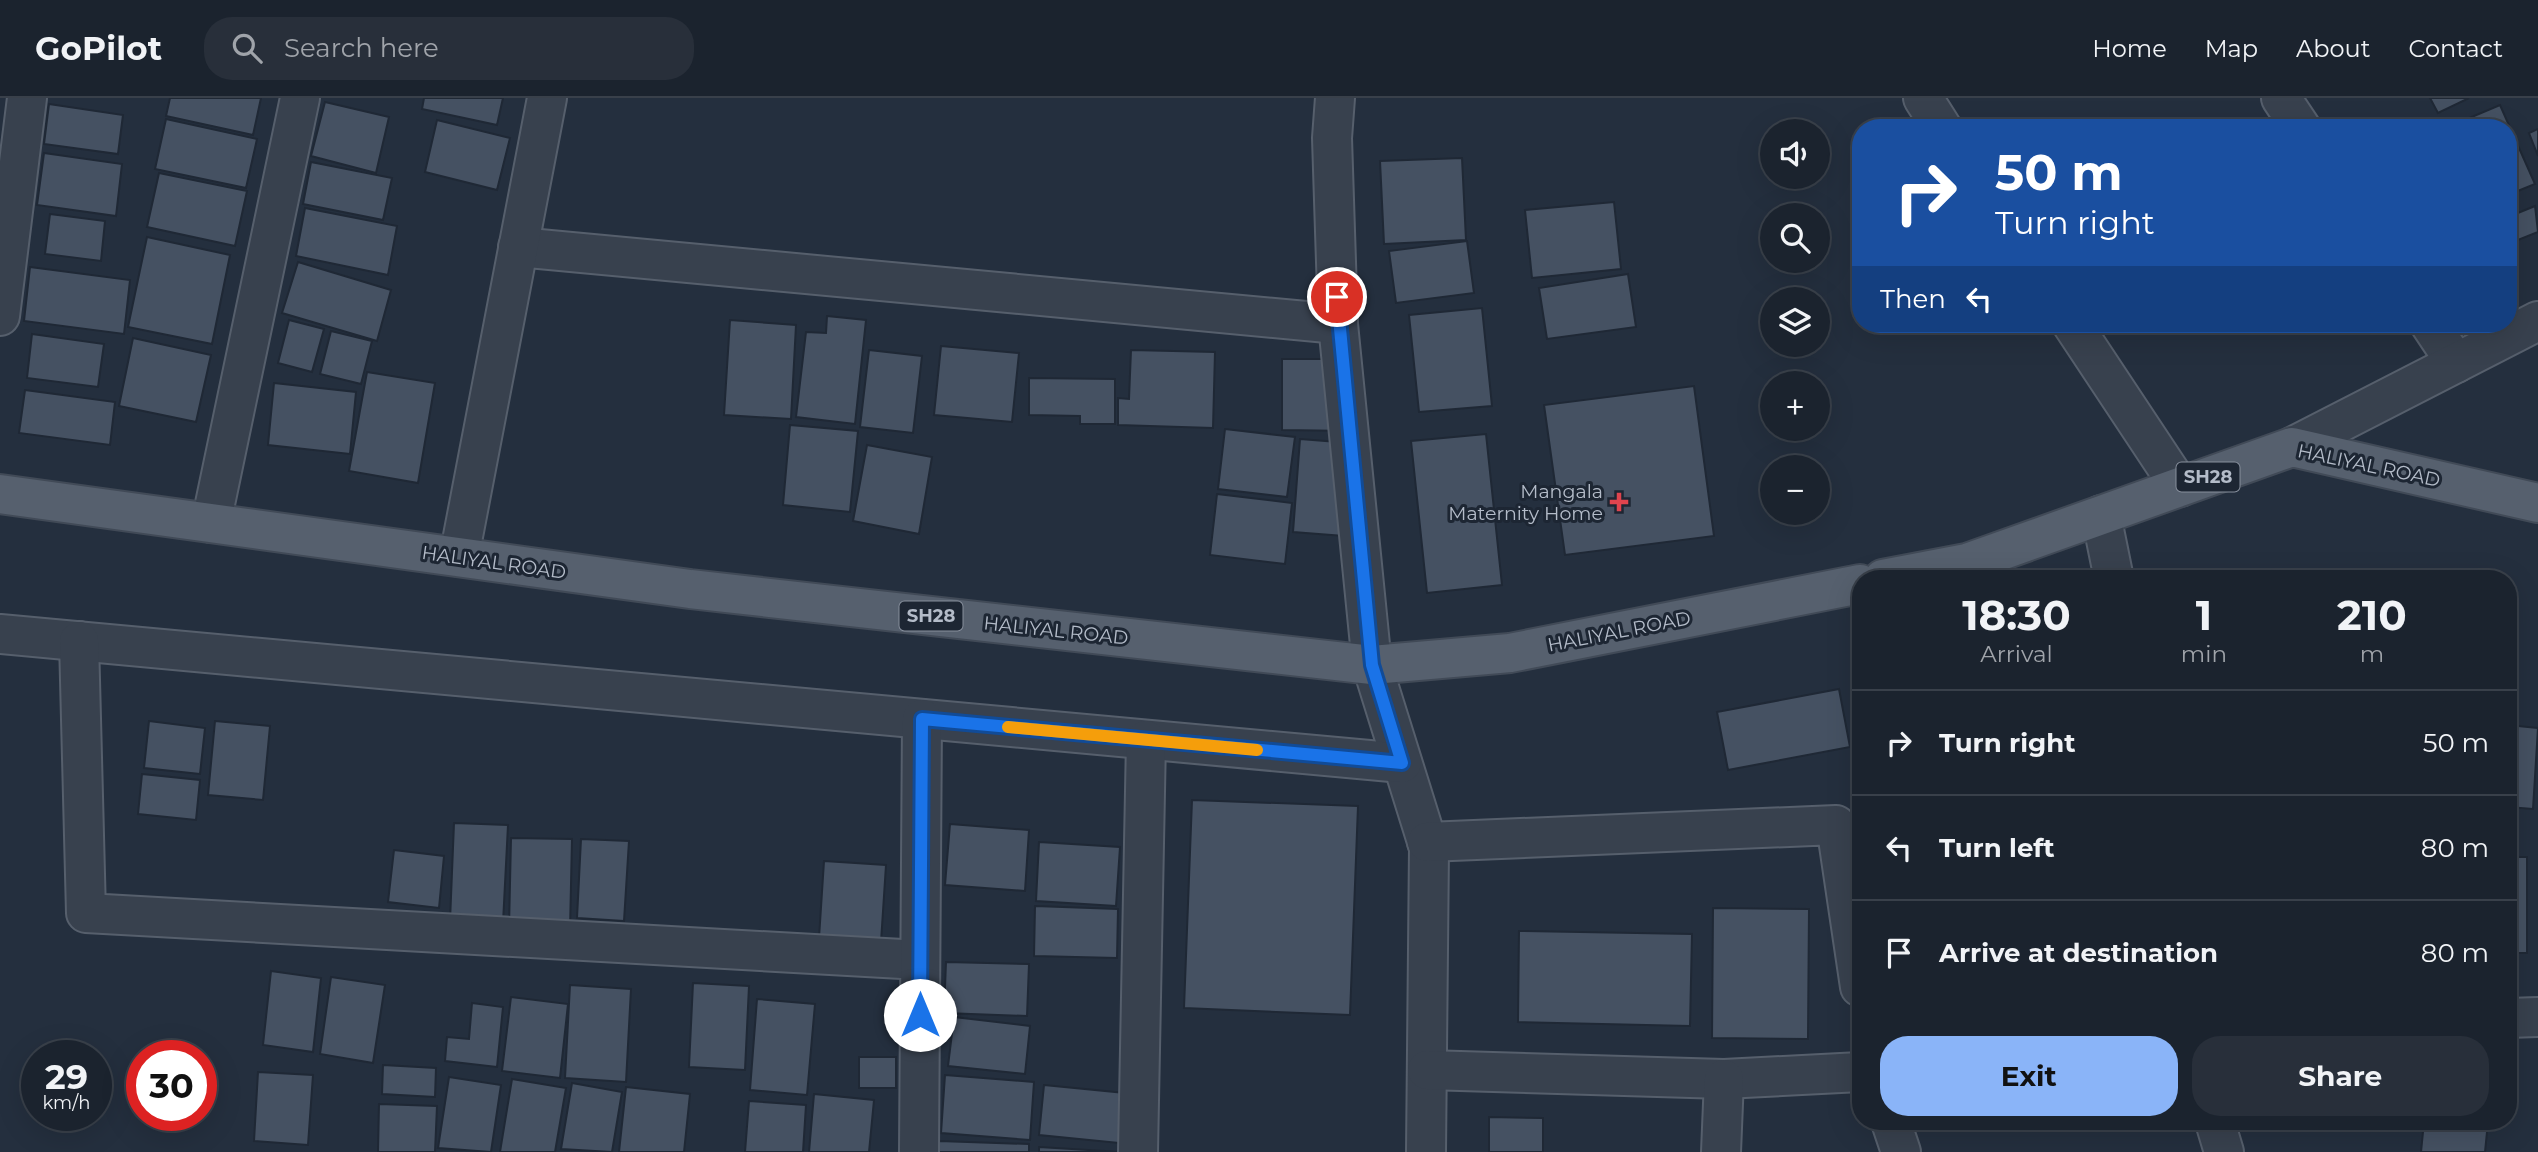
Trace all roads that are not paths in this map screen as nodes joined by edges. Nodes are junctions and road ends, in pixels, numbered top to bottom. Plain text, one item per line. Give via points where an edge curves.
1 (27, 98) edge
2 (300, 98) edge
3 (547, 98) edge
4 (1335, 98) edge
5 (1923, 98) edge
6 (2281, 98) edge
7 (1936, 119) edge
8 (2295, 119) edge
9 (518, 247) junction
10 (0, 316) edge
11 (2538, 321) edge
12 (1338, 324) junction
13 (2517, 332) edge
14 (2078, 333) edge
15 (2436, 333) edge
16 (2515, 333) edge
17 (2456, 363) junction
18 (2292, 447) junction
19 (2180, 487) junction
20 (0, 494) edge
21 (2538, 503) edge
22 (2101, 515) junction
23 (211, 523) junction
24 (459, 557) junction
25 (1930, 570) edge
26 (2111, 570) edge
27 (1852, 586) edge
28 (0, 634) edge
29 (79, 641) junction
30 (1372, 665) junction
31 (922, 719) junction
32 (1146, 740) junction
33 (1402, 763) junction
34 (1427, 842) junction
35 (1852, 933) edge
36 (920, 960) junction
37 (2538, 1017) edge
38 (2517, 1018) edge
39 (1427, 1070) junction
40 (1852, 1072) edge
41 (1724, 1079) junction
42 (1894, 1130) edge
43 (2217, 1130) edge
44 (919, 1152) edge
45 (1138, 1152) edge
46 (1426, 1152) edge
47 (1721, 1152) edge
48 (1901, 1152) edge
49 (2224, 1152) edge

1 - 10 street
2 - 23 street
3 - 9 street
4 - 12 street via 1332,138
5 - 7 street
6 - 8 street
9 - 12 street
9 - 24 street
11 - 13 street
12 - 30 street
14 - 19 street
15 - 17 street
16 - 17 street
17 - 18 street
18 - 19 main road, HALIYAL ROAD / SH28
18 - 21 main road, HALIYAL ROAD
19 - 22 main road, HALIYAL ROAD / SH28
20 - 23 main road, HALIYAL ROAD / SH28
22 - 25 main road, HALIYAL ROAD / SH28 via 1967,563
22 - 26 street
23 - 24 main road, HALIYAL ROAD / SH28
24 - 30 main road, HALIYAL ROAD / SH28 via 690,589
27 - 30 main road, HALIYAL ROAD / SH28 via 1510,653
28 - 29 street
29 - 31 street
29 - 36 street via 86,914
30 - 33 street
31 - 32 street
31 - 36 street
32 - 33 street
32 - 45 street
33 - 34 street
34 - 35 street via 1836,825
34 - 39 street
36 - 44 street
37 - 38 street
39 - 41 street
39 - 46 street
40 - 41 street
41 - 47 street
42 - 48 street
43 - 49 street

